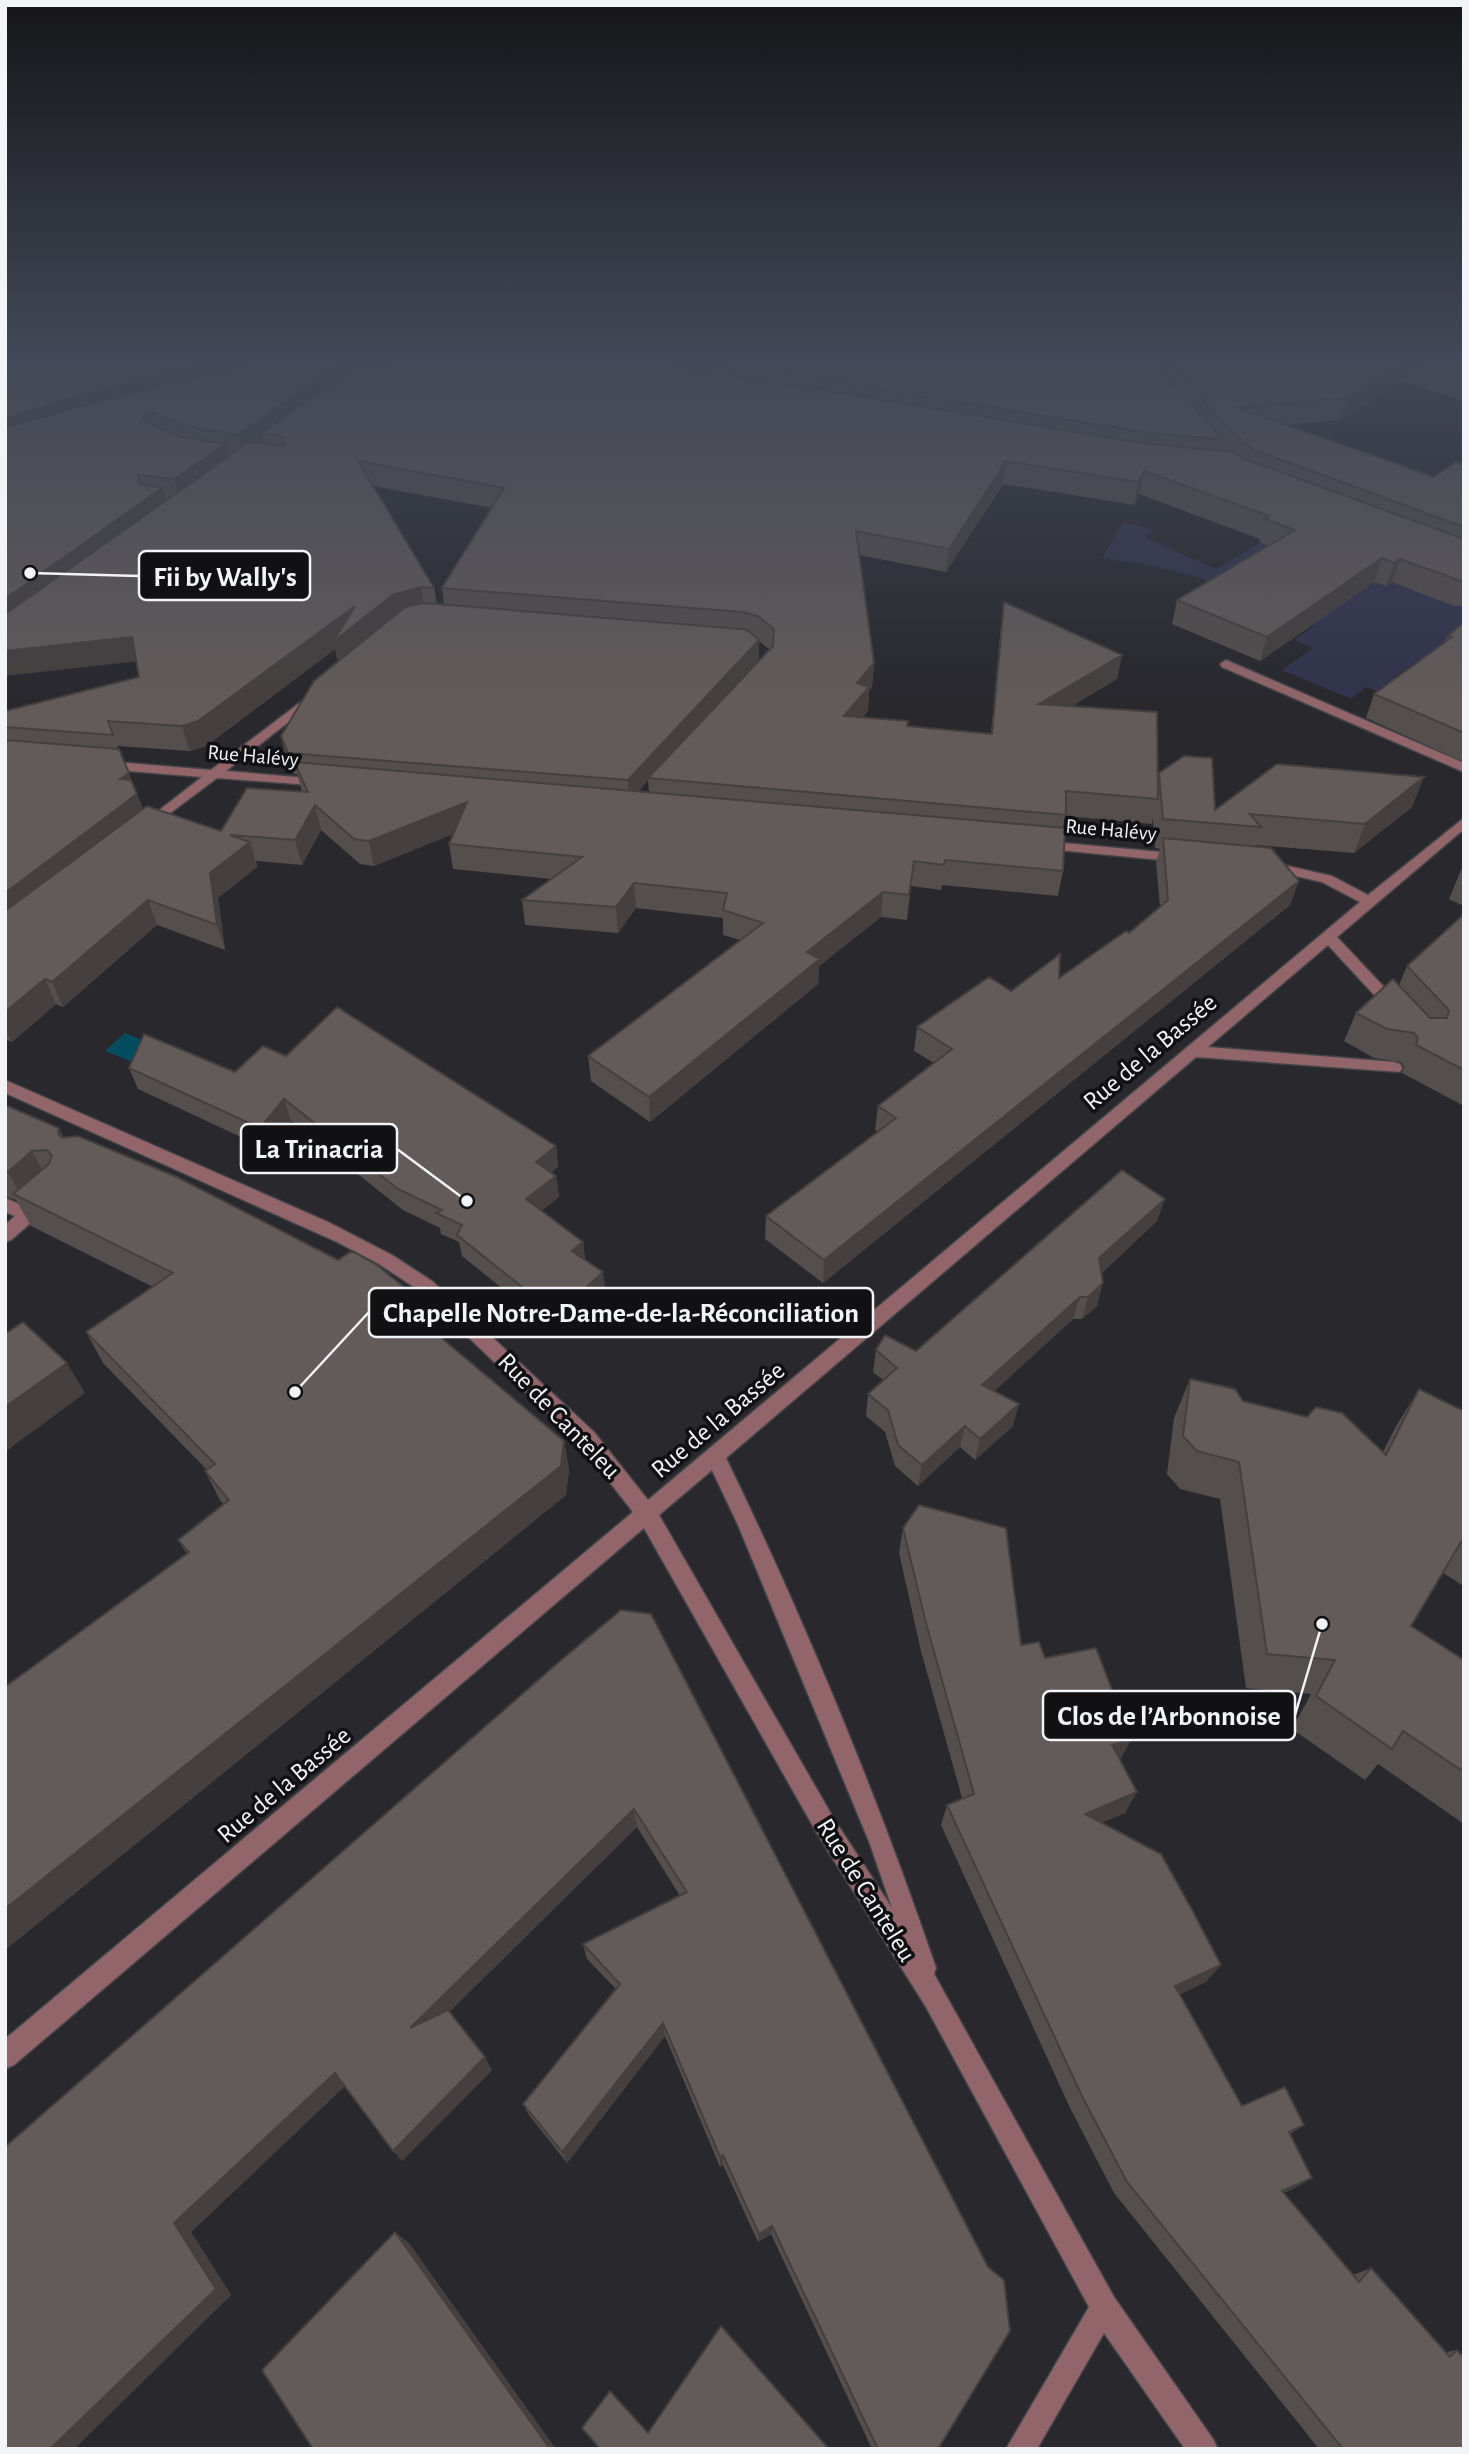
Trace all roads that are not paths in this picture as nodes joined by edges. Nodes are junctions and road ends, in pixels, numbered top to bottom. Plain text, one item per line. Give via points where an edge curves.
1 (1226, 664) dead end
2 (320, 691) edge
3 (87, 763) edge
4 (1464, 768) edge
5 (215, 774) junction
6 (336, 784) edge
7 (1464, 822) edge
8 (141, 832) edge
9 (1030, 844) edge
10 (1194, 859) edge
11 (1248, 864) edge
12 (1370, 902) junction
13 (1329, 937) junction
14 (1407, 1022) edge
15 (1190, 1051) junction
16 (1394, 1068) dead end
17 (5, 1086) edge
18 (120, 1135) junction
19 (102, 1149) edge
20 (57, 1190) edge
21 (5, 1204) edge
22 (28, 1215) junction
23 (5, 1235) edge
24 (716, 1457) junction
25 (648, 1514) junction
26 (935, 1998) junction
27 (5, 2056) edge
28 (1104, 2307) junction
29 (1021, 2449) edge
30 (1203, 2449) edge

1 - 4 street
2 - 5 street
3 - 5 street, Rue Halévy
5 - 6 street, Rue Halévy
5 - 8 street
7 - 12 street, Rue de la Bassée
9 - 10 street, Rue Halévy
11 - 12 street via 1327,879
12 - 13 street, Rue de la Bassée
13 - 14 street
13 - 15 street, Rue de la Bassée
15 - 16 street
15 - 24 street, Rue de la Bassée
17 - 18 street, Rue de Canteleu
18 - 19 street
18 - 25 street, Rue de Canteleu via 397,1265 426,1286 587,1438
20 - 22 street
21 - 22 street
22 - 23 street
24 - 25 street, Rue de la Bassée
24 - 26 street, Rue de Canteleu via 881,1844
25 - 26 street, Rue de Canteleu via 825,1827
25 - 27 street, Rue de la Bassée
26 - 28 street, Rue de Canteleu
28 - 29 street
28 - 30 street, Rue de Canteleu

